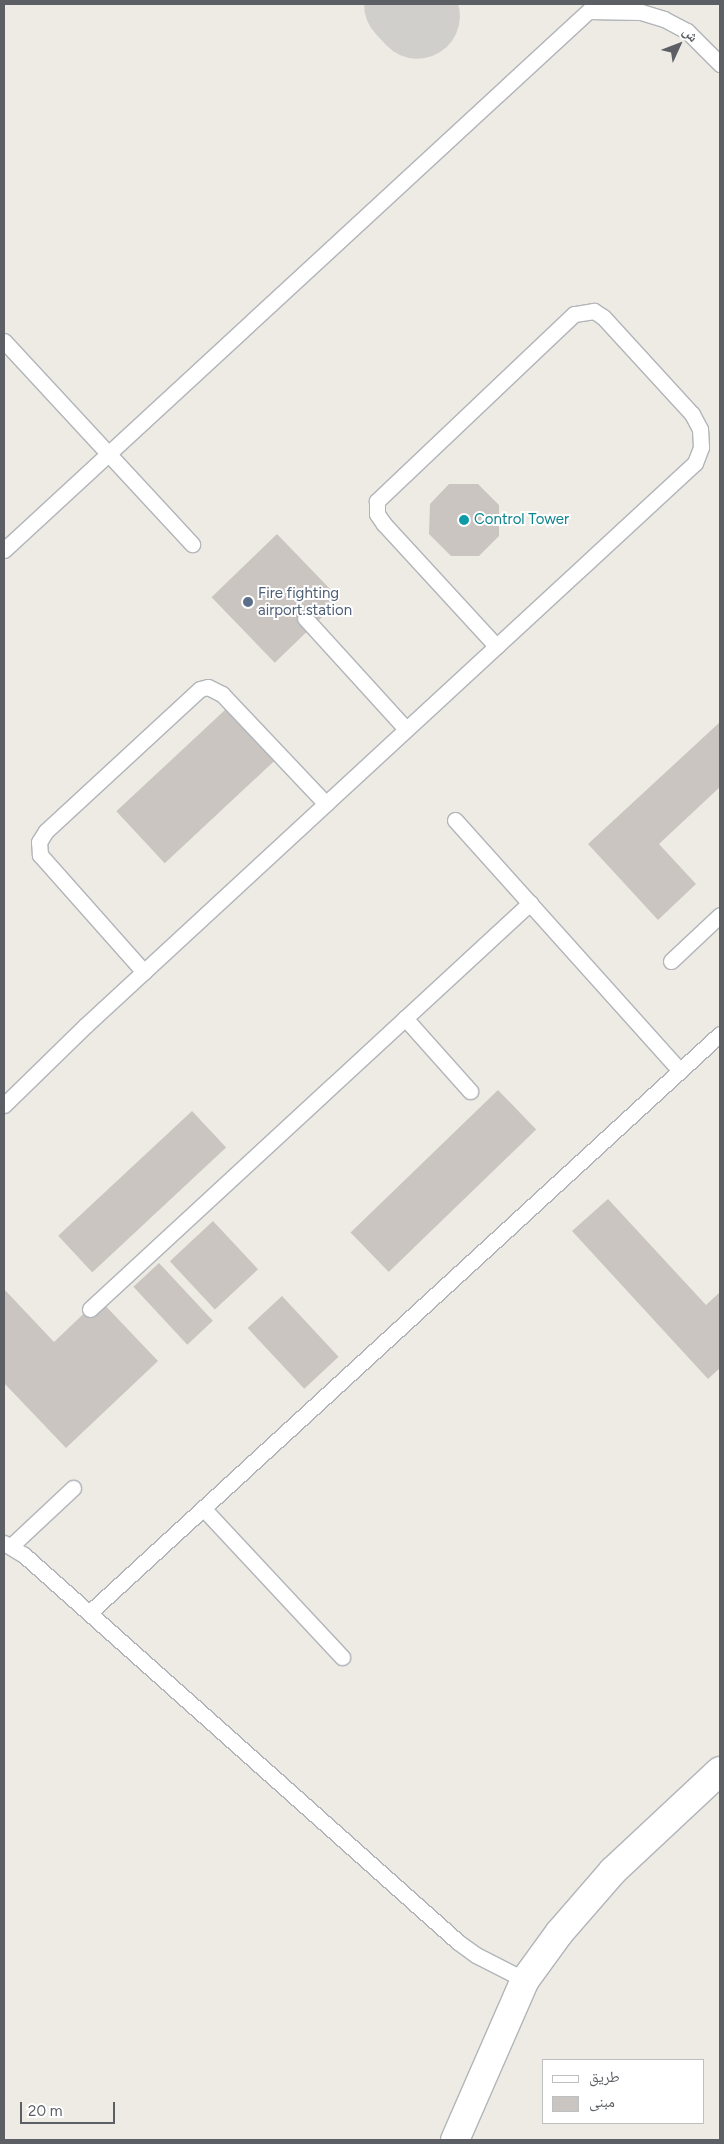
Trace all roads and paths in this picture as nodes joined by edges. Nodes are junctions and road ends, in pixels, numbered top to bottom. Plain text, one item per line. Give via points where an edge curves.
1 (593, 7) edge
2 (720, 64) edge
3 (4, 341) edge
4 (108, 454) junction
5 (192, 544) dead end
6 (4, 550) edge
7 (305, 618) dead end
8 (496, 646) junction
9 (406, 729) junction
10 (326, 804) junction
11 (456, 820) dead end
12 (530, 903) junction
13 (720, 915) edge
14 (671, 961) dead end
15 (144, 972) junction
16 (405, 1018) junction
17 (720, 1034) edge
18 (680, 1071) junction
19 (470, 1091) dead end
20 (4, 1105) edge
21 (90, 1309) dead end
22 (73, 1488) dead end
23 (203, 1508) junction
24 (8, 1544) edge
25 (89, 1613) junction
26 (342, 1657) dead end
27 (720, 1771) edge
28 (525, 1980) junction
29 (455, 2140) edge

1 - 2 lane via 641,12 664,19 687,31
1 - 4 lane
3 - 4 lane
4 - 5 lane
4 - 6 lane
7 - 9 lane
8 - 8 lane via 384,524 377,514 377,501 574,314 594,311 604,317 692,414 700,429 701,446 695,463 683,476
8 - 9 lane
9 - 10 lane
10 - 15 lane
10 - 15 lane via 222,694 208,687 200,689 60,818 39,842 40,855
11 - 12 lane
12 - 16 lane
12 - 18 lane
13 - 14 lane
15 - 20 lane
16 - 19 lane
16 - 21 lane
17 - 18 lane
18 - 23 lane
22 - 24 lane
23 - 25 lane
23 - 26 lane
24 - 25 lane
25 - 28 lane via 458,1942 484,1960
27 - 28 street via 612,1871 560,1932
28 - 29 street

